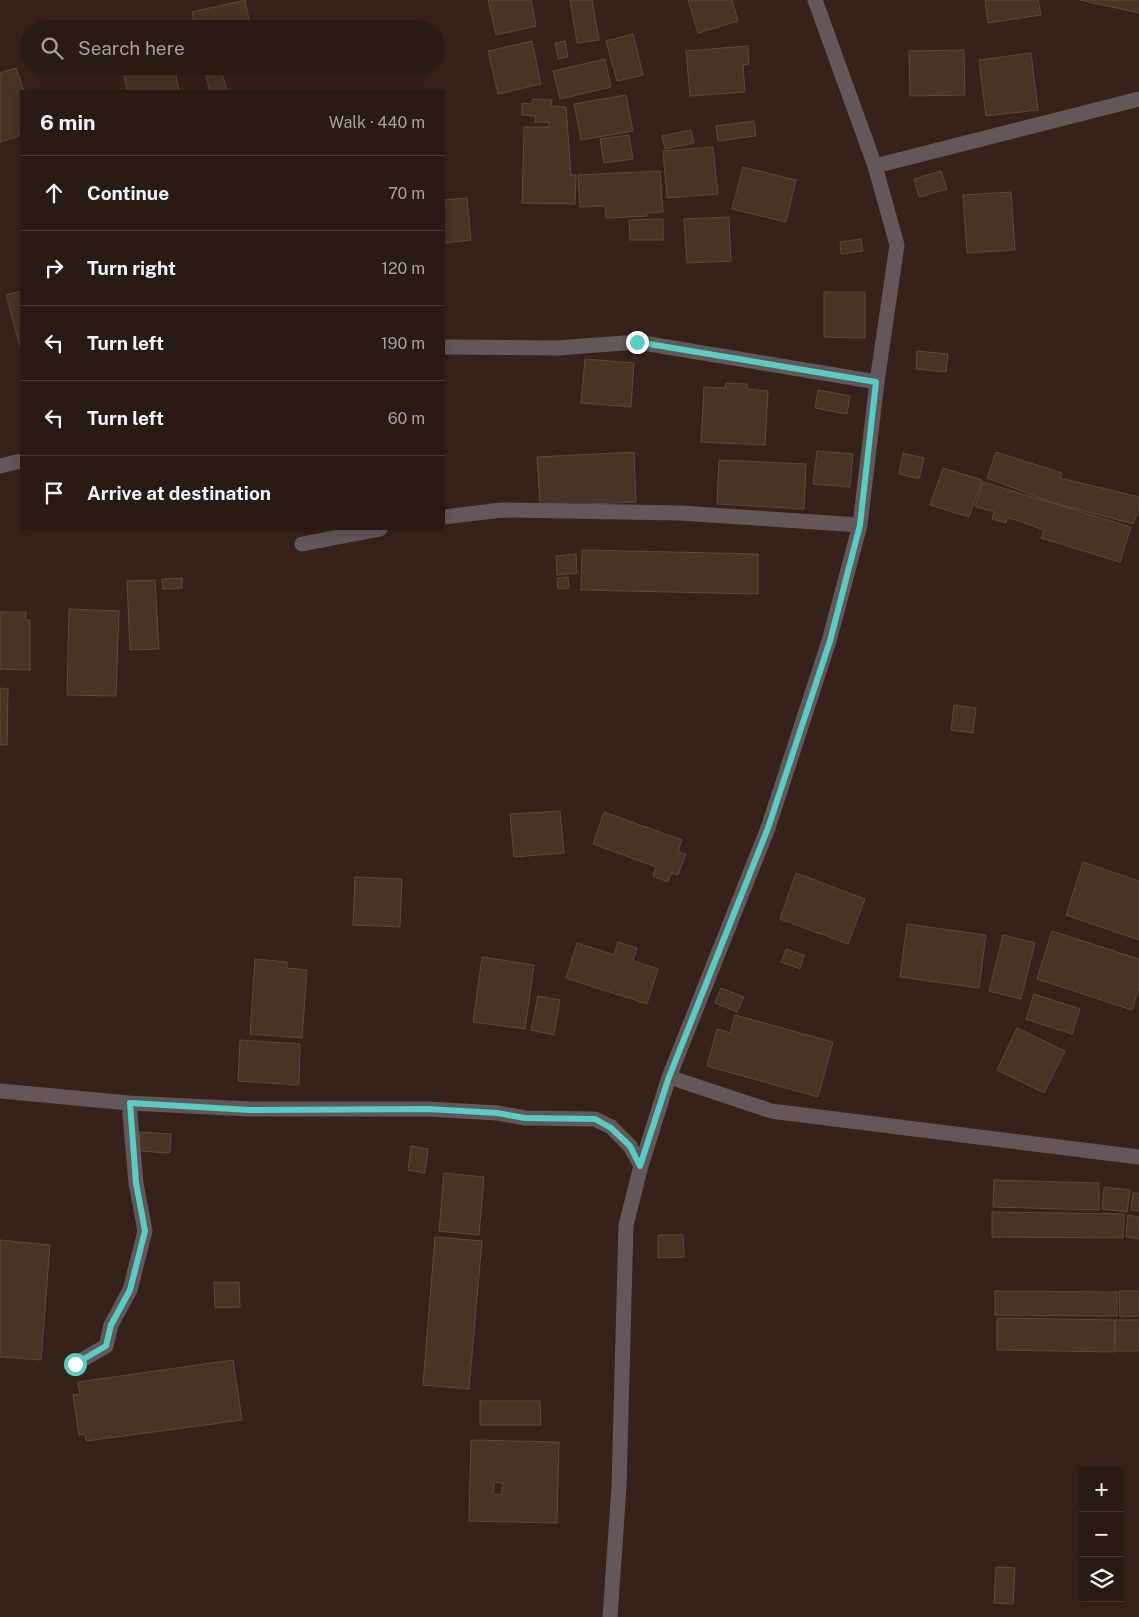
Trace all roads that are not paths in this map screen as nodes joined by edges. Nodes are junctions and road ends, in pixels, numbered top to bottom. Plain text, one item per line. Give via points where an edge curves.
1 (815, 0) edge
2 (1139, 99) edge
3 (875, 166) junction
4 (445, 347) edge
5 (876, 382) junction
6 (20, 461) edge
7 (0, 466) edge
8 (445, 517) edge
9 (860, 525) junction
10 (375, 530) edge
11 (302, 544) dead end
12 (669, 1077) junction
13 (0, 1091) edge
14 (130, 1103) junction
15 (1139, 1157) edge
16 (640, 1166) junction
17 (75, 1364) dead end
18 (610, 1617) edge

1 - 3 street
2 - 3 street
3 - 5 street via 897,245
4 - 5 street via 533,349 637,342
5 - 9 street
6 - 7 street
8 - 9 street via 501,510 661,513
9 - 12 street via 830,641 768,828
10 - 11 street
12 - 15 street via 771,1111
12 - 16 street
13 - 14 street
14 - 16 street via 250,1110 428,1109 525,1118 595,1119 611,1128 630,1146
14 - 17 street via 136,1183 145,1231 130,1290 111,1325 106,1346
16 - 18 street via 626,1225 620,1487

